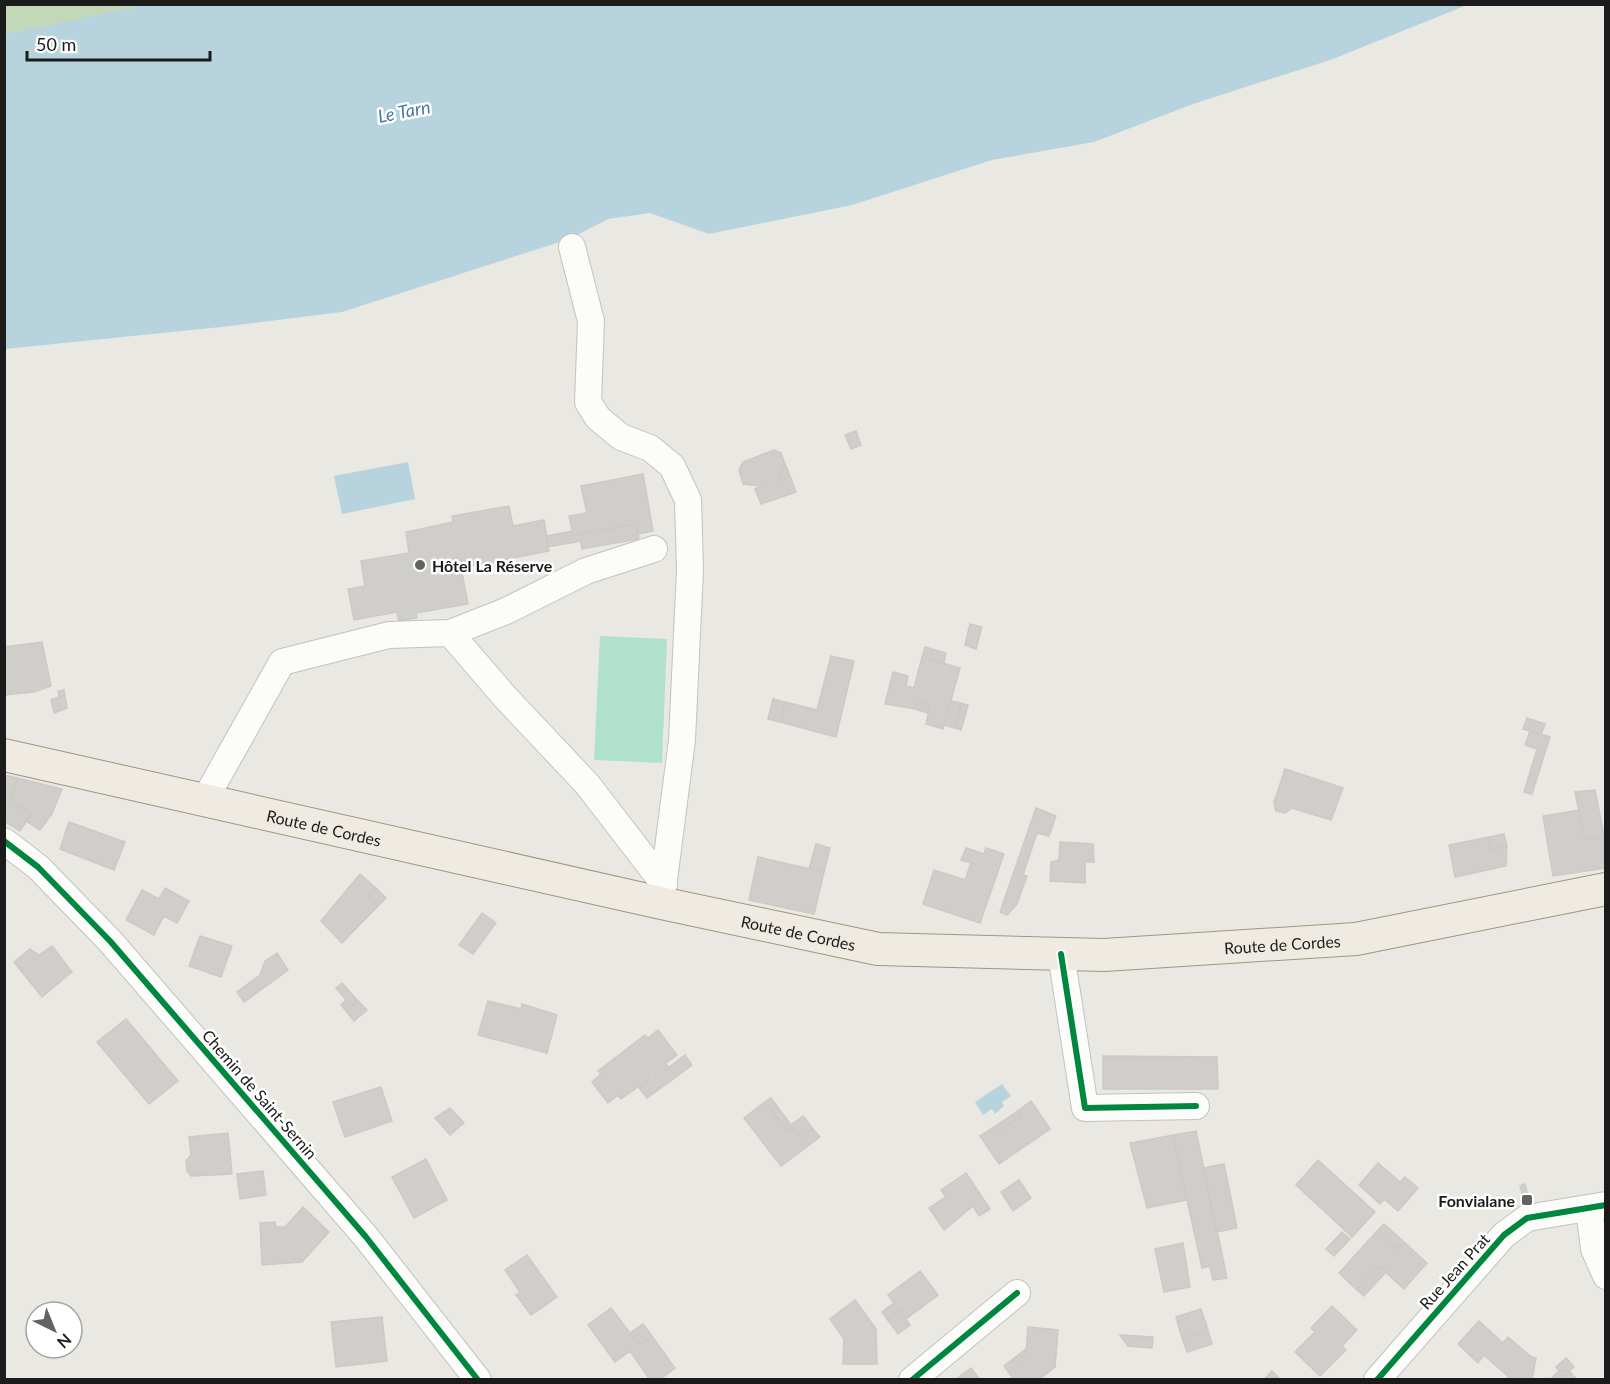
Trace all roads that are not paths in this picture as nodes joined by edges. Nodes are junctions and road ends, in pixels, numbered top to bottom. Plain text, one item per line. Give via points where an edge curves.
1 (572, 247) dead end
2 (654, 549) dead end
3 (450, 633) junction
4 (4, 755) edge
5 (204, 801) junction
6 (4, 841) edge
7 (1605, 889) edge
8 (662, 894) junction
9 (1061, 954) junction
10 (1196, 1106) dead end
11 (1598, 1207) edge
12 (1605, 1276) edge
13 (1017, 1293) dead end
14 (478, 1380) edge
15 (912, 1380) edge
16 (1377, 1380) edge

1 - 8 street via 591,321 588,402 598,418 621,437 650,448 672,466 688,500 690,570 682,740
2 - 3 street via 586,571 506,611
3 - 5 street via 388,635 282,662
3 - 8 street via 586,784
4 - 5 main road, Route de Cordes
5 - 8 main road, Route de Cordes
6 - 14 street, Chemin de Saint-Sernin via 38,867 110,941 366,1237
7 - 9 main road, Route de Cordes via 1356,939 1104,955
8 - 9 main road, Route de Cordes via 878,949
9 - 10 street via 1085,1108
11 - 12 street via 1594,1249
11 - 16 street, Rue Jean Prat via 1527,1218 1504,1235
13 - 15 street

